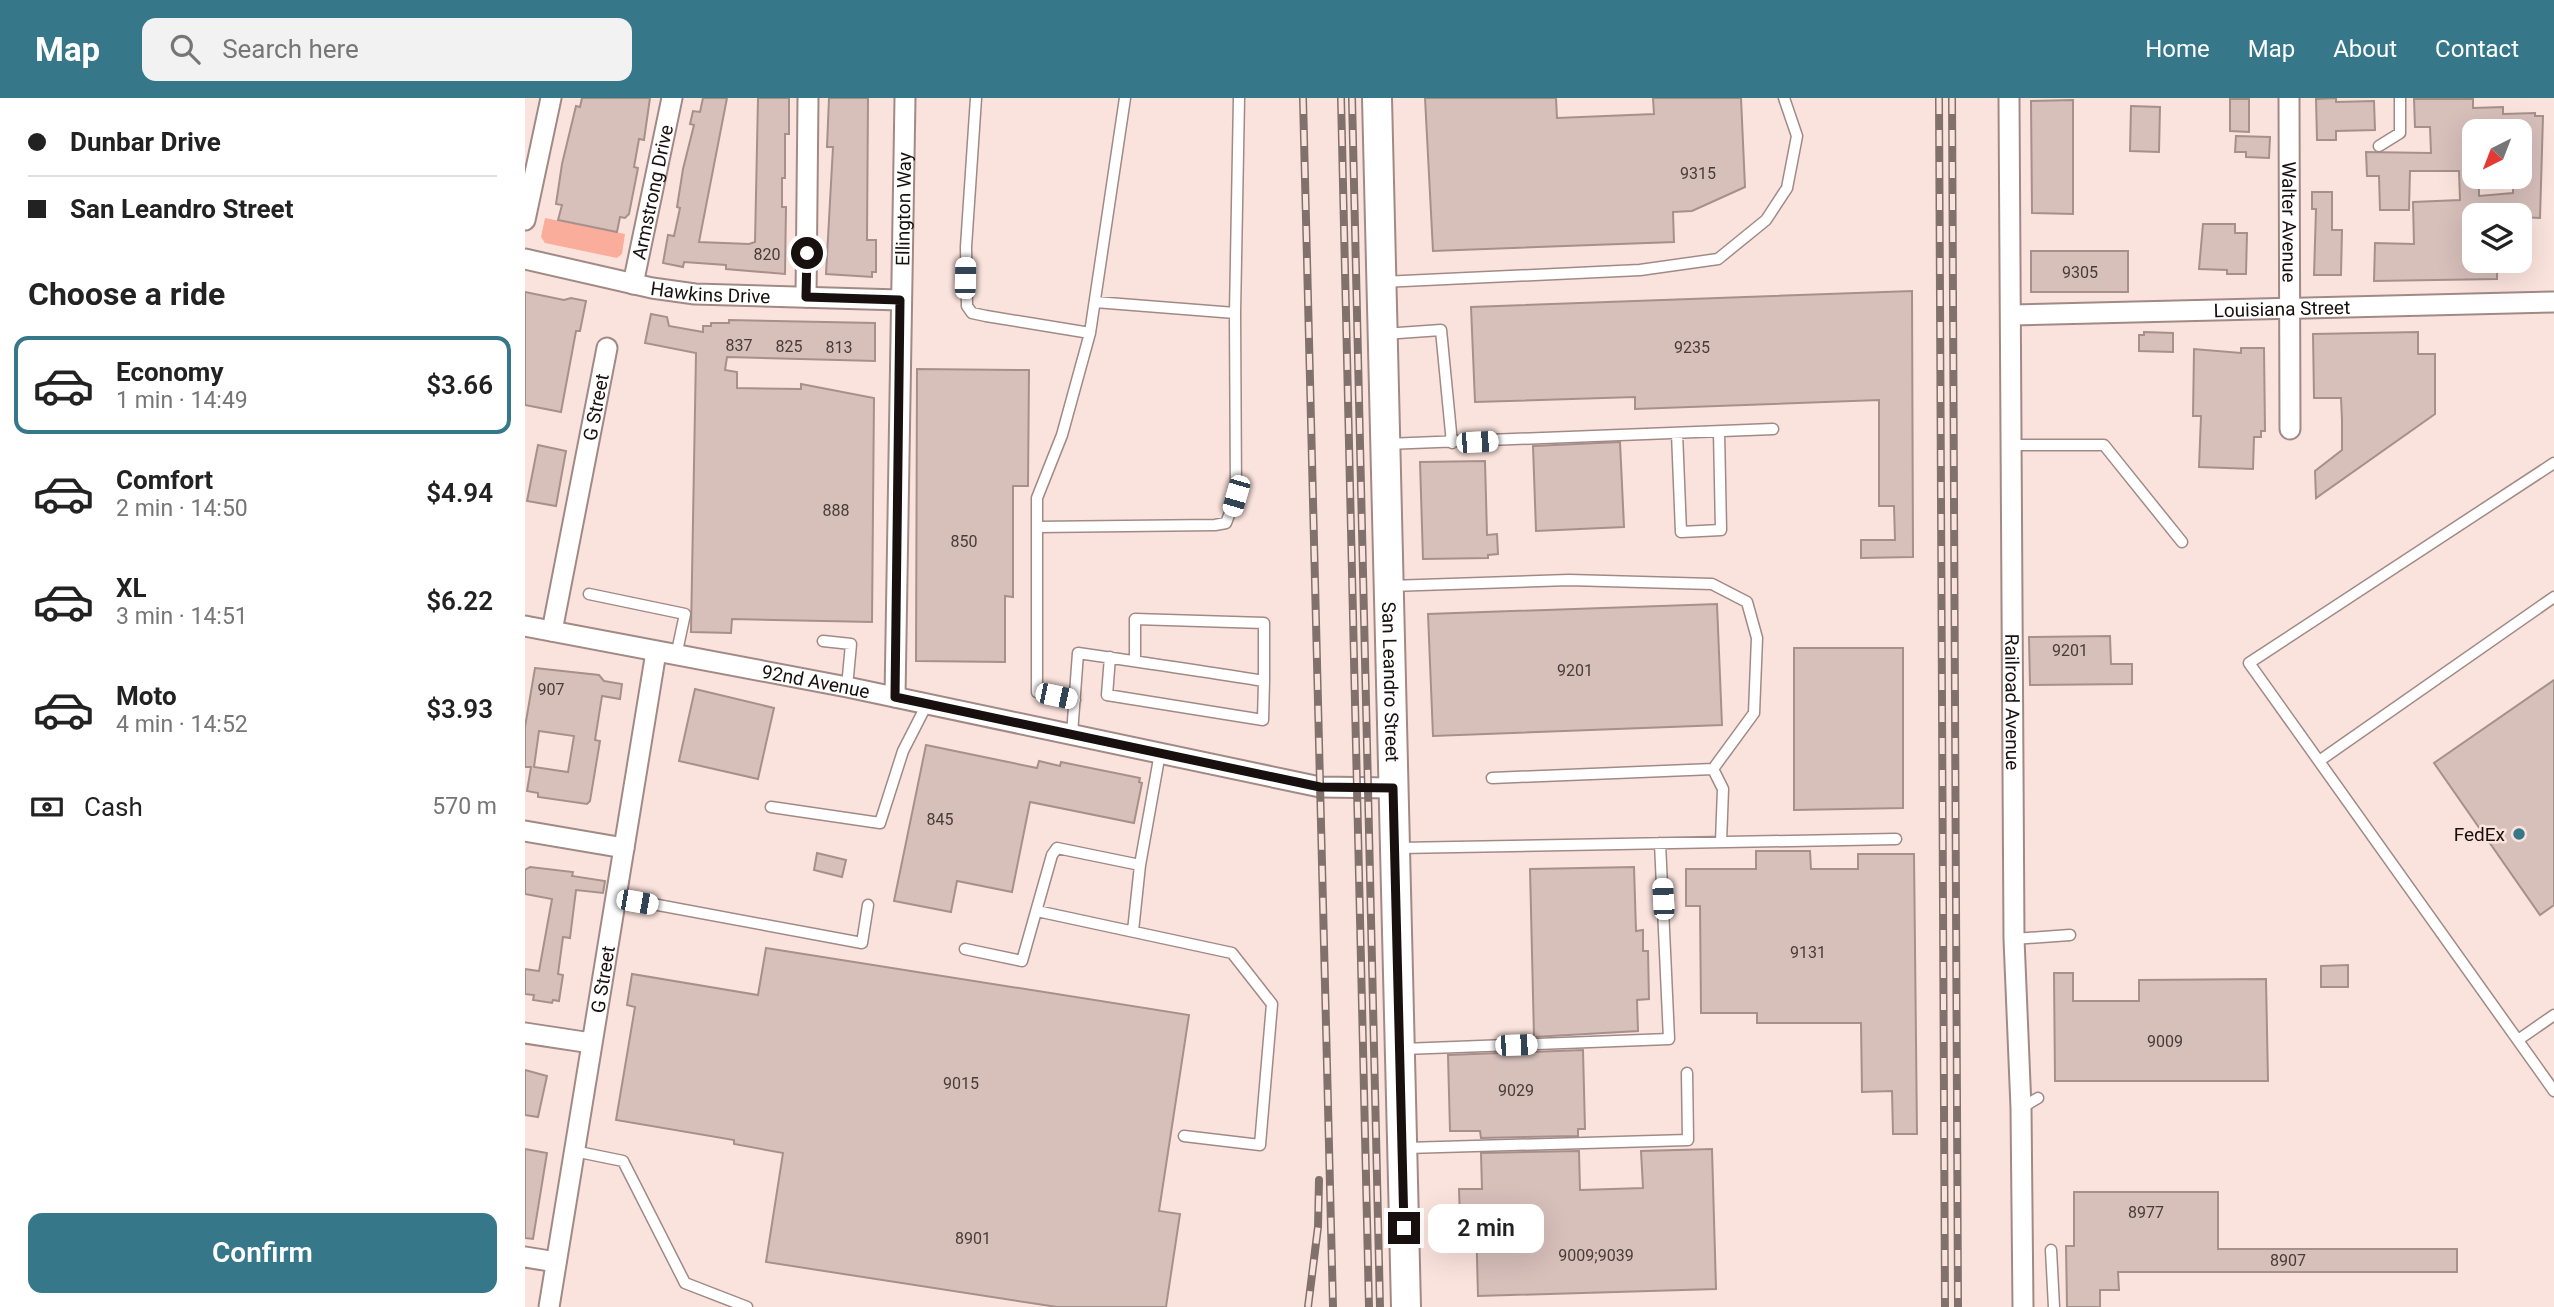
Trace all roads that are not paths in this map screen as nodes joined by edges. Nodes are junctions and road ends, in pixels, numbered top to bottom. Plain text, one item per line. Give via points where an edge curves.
1 (551, 98) edge
2 (672, 98) edge
3 (809, 98) edge
4 (905, 98) edge
5 (976, 98) edge
6 (1125, 98) edge
7 (1239, 98) edge
8 (1377, 98) edge
9 (1784, 98) edge
10 (2009, 98) edge
11 (2289, 98) edge
12 (2400, 98) edge
13 (2379, 146) dead end
14 (525, 220) edge
15 (525, 259) edge
16 (1382, 282) junction
17 (633, 284) junction
18 (806, 297) junction
19 (900, 300) junction
20 (1095, 302) junction
21 (2554, 302) edge
22 (2290, 309) junction
23 (1235, 313) junction
24 (2011, 315) junction
25 (1090, 333) junction
26 (1383, 334) junction
27 (607, 348) dead end
28 (1773, 429) dead end
29 (2290, 429) dead end
30 (1719, 432) junction
31 (1677, 433) junction
32 (1386, 443) junction
33 (1452, 443) junction
34 (2012, 445) junction
35 (2554, 463) edge
36 (1037, 527) junction
37 (2182, 542) dead end
38 (1389, 586) junction
39 (589, 594) dead end
40 (2554, 597) edge
41 (525, 626) edge
42 (552, 631) junction
43 (823, 641) dead end
44 (656, 652) junction
45 (676, 656) junction
46 (1110, 657) junction
47 (1135, 661) junction
48 (1264, 681) junction
49 (848, 687) junction
50 (895, 697) junction
51 (1075, 700) junction
52 (927, 704) junction
53 (1072, 734) junction
54 (1160, 753) junction
55 (2319, 761) junction
56 (1713, 769) junction
57 (1492, 778) dead end
58 (1393, 788) junction
59 (771, 807) dead end
60 (525, 831) edge
61 (1896, 839) dead end
62 (1721, 842) junction
63 (1660, 843) junction
64 (624, 848) junction
65 (1395, 848) junction
66 (1140, 865) junction
67 (615, 897) junction
68 (868, 905) dead end
69 (1037, 911) junction
70 (1132, 931) junction
71 (2070, 935) dead end
72 (2014, 939) junction
73 (965, 949) dead end
74 (2554, 1015) edge
75 (525, 1033) edge
76 (2518, 1040) junction
77 (591, 1044) junction
78 (1400, 1049) junction
79 (1687, 1073) dead end
80 (2554, 1091) edge
81 (1184, 1136) dead end
82 (1402, 1148) junction
83 (573, 1151) junction
84 (2051, 1250) dead end
85 (525, 1257) edge
86 (556, 1262) junction
87 (549, 1307) edge
88 (747, 1307) edge
89 (1406, 1307) edge
90 (2023, 1307) edge
91 (2055, 1307) edge

1 - 14 street
2 - 17 street, Armstrong Drive
3 - 18 street
4 - 19 street, Ellington Way
5 - 25 lane via 966,247 967,306 972,313 986,317
6 - 20 lane
7 - 23 lane
8 - 16 main road, San Leandro Street
9 - 16 lane via 1797,136 1787,188 1766,220 1718,259 1640,270
10 - 24 street, Railroad Avenue
11 - 22 street, Walter Avenue
12 - 13 lane via 2400,133
15 - 17 street, Hawkins Drive
16 - 26 main road, San Leandro Street
17 - 18 street, Hawkins Drive via 695,294
18 - 19 street, Hawkins Drive
19 - 50 street, Ellington Way
20 - 23 lane
20 - 25 lane
21 - 22 street, Louisiana Street
22 - 24 street, Louisiana Street
22 - 29 street, Walter Avenue
23 - 36 lane via 1236,496 1226,523
24 - 34 street, Railroad Avenue
25 - 36 lane via 1062,435 1037,498
26 - 32 main road, San Leandro Street
26 - 33 lane via 1441,331
27 - 42 street, G Street
28 - 30 lane
30 - 31 lane
30 - 31 lane via 1721,530 1681,532
31 - 33 lane
32 - 33 lane
32 - 38 main road, San Leandro Street
34 - 37 lane via 2104,445
34 - 72 street, Railroad Avenue
35 - 55 lane via 2249,663
36 - 51 lane via 1037,692
38 - 56 lane via 1569,580 1712,584 1747,601 1757,638 1754,713
38 - 58 main road, San Leandro Street
39 - 45 lane via 685,614
40 - 55 lane
41 - 42 street, 92nd Avenue
42 - 44 street, 92nd Avenue
43 - 49 lane via 851,644
44 - 45 street, 92nd Avenue
44 - 64 street, G Street
45 - 49 street, 92nd Avenue
46 - 47 lane
46 - 48 lane via 1107,695 1263,720
46 - 51 lane via 1078,653
47 - 48 lane
47 - 48 lane via 1135,619 1264,623
49 - 50 street, 92nd Avenue
50 - 52 street, 92nd Avenue
51 - 53 lane
52 - 53 street, 92nd Avenue
52 - 59 lane via 903,751 880,823
53 - 54 street, 92nd Avenue
54 - 58 street, 92nd Avenue via 1320,787
54 - 66 lane
55 - 76 lane
56 - 57 lane
56 - 62 lane via 1723,789
58 - 65 main road, San Leandro Street
60 - 64 street
61 - 62 lane
62 - 63 lane
63 - 65 lane
63 - 78 lane via 1669,1039
64 - 67 street, G Street
65 - 78 main road, San Leandro Street
66 - 69 lane via 1057,848
66 - 70 lane
67 - 68 lane via 862,943
67 - 77 street, G Street
69 - 70 lane
69 - 73 lane via 1023,961
70 - 81 lane via 1232,953 1272,1004 1260,1145
71 - 72 lane
72 - 90 street, Railroad Avenue via 2029,1103
74 - 76 lane
75 - 77 street
76 - 80 lane
77 - 83 street, G Street
78 - 82 main road, San Leandro Street
79 - 82 lane via 1688,1140
82 - 89 main road, San Leandro Street
83 - 86 street, G Street
83 - 88 lane via 623,1161 685,1283
84 - 91 lane
85 - 86 street
86 - 87 street, G Street

